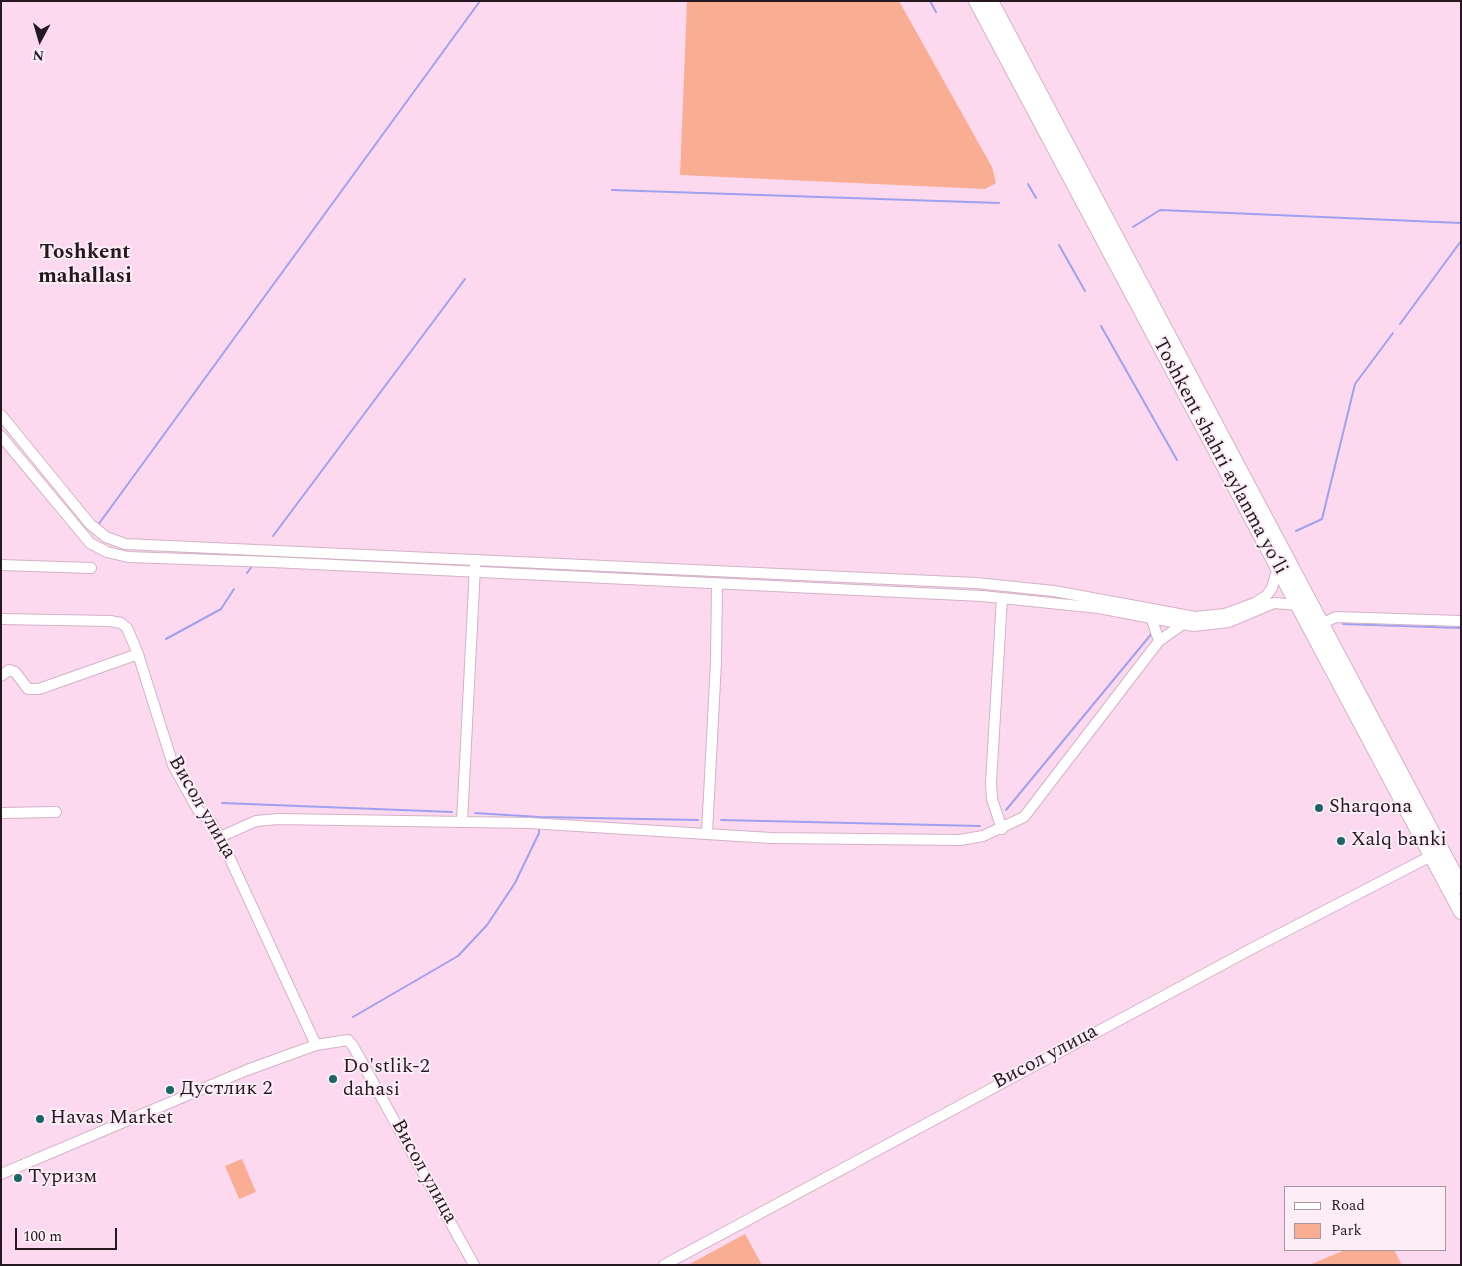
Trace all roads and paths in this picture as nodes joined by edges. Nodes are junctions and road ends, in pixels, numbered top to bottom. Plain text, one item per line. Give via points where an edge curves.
1 (976, 1) edge
2 (991, 1) edge
3 (1182, 374) junction
4 (1, 416) edge
5 (1, 436) edge
6 (125, 544) junction
7 (123, 556) junction
8 (475, 561) junction
9 (1, 565) edge
10 (1278, 567) junction
11 (91, 568) dead end
12 (474, 572) junction
13 (820, 576) junction
14 (717, 584) junction
15 (819, 588) junction
16 (1002, 598) junction
17 (1298, 605) junction
18 (1151, 617) junction
19 (1, 619) edge
20 (1461, 621) edge
21 (1183, 624) junction
22 (1321, 624) junction
23 (1159, 641) junction
24 (138, 654) junction
25 (1, 676) edge
26 (56, 812) dead end
27 (1, 813) edge
28 (462, 822) junction
29 (1002, 829) junction
30 (707, 834) junction
31 (220, 836) junction
32 (1431, 856) junction
33 (1461, 886) edge
34 (1461, 912) edge
35 (316, 1044) junction
36 (1, 1174) edge
37 (474, 1265) edge
38 (664, 1265) edge

1 - 3 highway, Toshkent shahri aylanma yoʻli
2 - 3 highway, Toshkent shahri aylanma yoʻli
3 - 10 highway, Toshkent shahri aylanma yoʻli
3 - 22 highway, Toshkent shahri aylanma yoʻli
4 - 6 street via 94,528
5 - 7 street via 90,542 107,552
6 - 7 street
6 - 8 street
7 - 12 street
8 - 12 street
8 - 13 street
9 - 11 street
10 - 13 street via 1272,588 1261,599 1232,612 1206,618 1008,585
10 - 17 highway, Toshkent shahri aylanma yoʻli
12 - 14 street
12 - 28 street
13 - 15 street
14 - 15 street
14 - 30 street
15 - 16 street
16 - 18 street via 1071,604
16 - 29 street via 991,783 992,799
17 - 21 street via 1274,603 1228,622 1203,626
17 - 32 highway, Toshkent shahri aylanma yoʻli
18 - 21 street
18 - 23 street
19 - 24 street, Висол улица via 121,623 131,634
20 - 22 street via 1336,617
21 - 23 street
22 - 33 highway, Toshkent shahri aylanma yoʻli
23 - 29 street via 1024,817
24 - 25 street via 39,689 28,689 15,672 9,670
24 - 31 street, Висол улица via 173,765 198,810
26 - 27 street
28 - 30 street via 539,823
28 - 31 street via 272,819 256,821
29 - 30 street via 960,840
31 - 35 street, Висол улица
32 - 34 highway, Toshkent shahri aylanma yoʻli
32 - 38 street, Висол улица via 1253,948
35 - 36 street
35 - 37 street, Висол улица via 348,1040 354,1046

